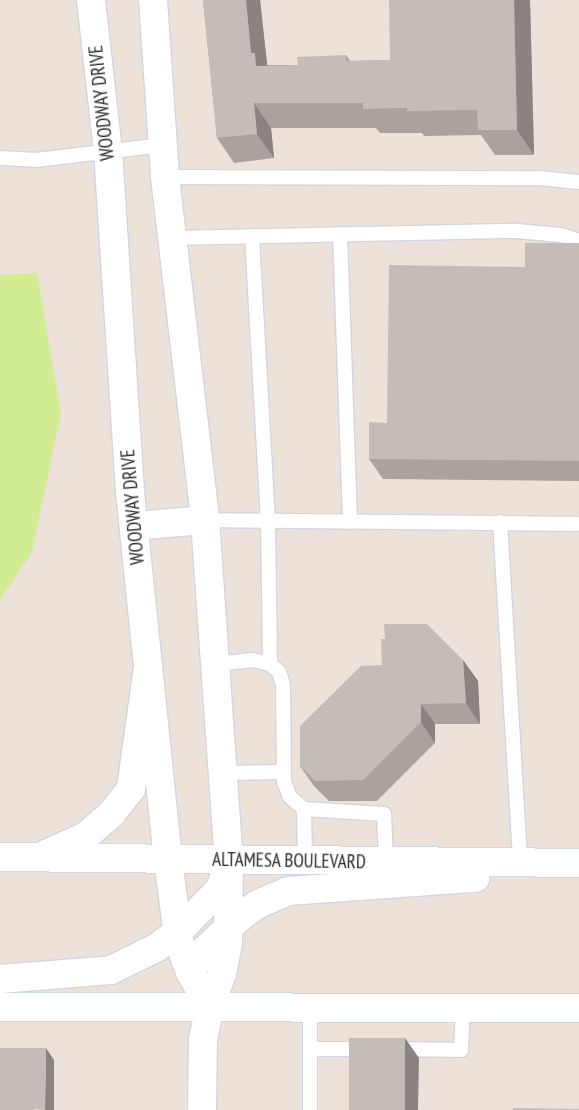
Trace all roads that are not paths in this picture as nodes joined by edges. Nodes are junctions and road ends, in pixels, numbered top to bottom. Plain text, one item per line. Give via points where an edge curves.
1 (91, 0) edge
2 (153, 0) edge
3 (162, 145) junction
4 (108, 152) junction
5 (0, 158) edge
6 (165, 177) junction
7 (579, 182) edge
8 (340, 234) junction
9 (252, 236) junction
10 (172, 238) junction
11 (579, 241) edge
12 (205, 520) junction
13 (268, 521) junction
14 (350, 522) junction
15 (500, 522) junction
16 (579, 524) edge
17 (134, 526) junction
18 (215, 664) junction
19 (270, 664) junction
20 (148, 666) junction
21 (284, 772) junction
22 (223, 774) junction
23 (304, 809) junction
24 (0, 858) edge
25 (39, 858) junction
26 (168, 860) junction
27 (229, 861) junction
28 (305, 862) junction
29 (386, 862) junction
30 (520, 863) junction
31 (579, 863) edge
32 (228, 928) junction
33 (178, 932) junction
34 (190, 972) junction
35 (0, 979) edge
36 (210, 1006) junction
37 (310, 1006) junction
38 (0, 1007) edge
39 (463, 1008) junction
40 (579, 1008) edge
41 (310, 1049) junction
42 (202, 1110) edge
43 (310, 1110) edge

1 - 4 street, WOODWAY DRIVE
2 - 3 street
3 - 4 lane
3 - 6 street
4 - 5 lane via 36,160
4 - 17 street, WOODWAY DRIVE
6 - 7 lane via 539,178
6 - 10 street
8 - 9 lane
8 - 11 lane via 517,231 561,235
8 - 14 lane
9 - 10 lane
9 - 13 lane
10 - 12 street
12 - 13 lane
12 - 17 street
12 - 18 street
13 - 14 lane
13 - 19 lane
14 - 15 lane
15 - 16 lane
15 - 30 lane
17 - 20 street, WOODWAY DRIVE
18 - 19 lane via 253,660
18 - 22 street
19 - 21 lane via 279,672 283,684
20 - 25 street via 131,789 112,813 86,836
20 - 26 street, WOODWAY DRIVE
21 - 22 lane
21 - 23 lane via 290,798
22 - 27 street
23 - 28 lane
23 - 29 lane via 384,814
24 - 25 street, ALTAMESA BOULEVARD
25 - 26 street, ALTAMESA BOULEVARD
26 - 27 street, ALTAMESA BOULEVARD
26 - 33 street, WOODWAY DRIVE
27 - 28 street, ALTAMESA BOULEVARD
27 - 32 street
27 - 33 street via 220,889
28 - 29 street, ALTAMESA BOULEVARD
29 - 30 street, ALTAMESA BOULEVARD
30 - 31 street, ALTAMESA BOULEVARD
30 - 32 street via 476,878 288,892 258,904
32 - 34 street via 205,950
32 - 36 street via 222,974
33 - 34 street, WOODWAY DRIVE
33 - 35 street via 156,948 111,970
34 - 36 street, WOODWAY DRIVE
36 - 37 street
36 - 38 street
36 - 42 street via 202,1039
37 - 39 street
37 - 41 lane
39 - 40 street
39 - 41 lane via 461,1050
41 - 43 lane

